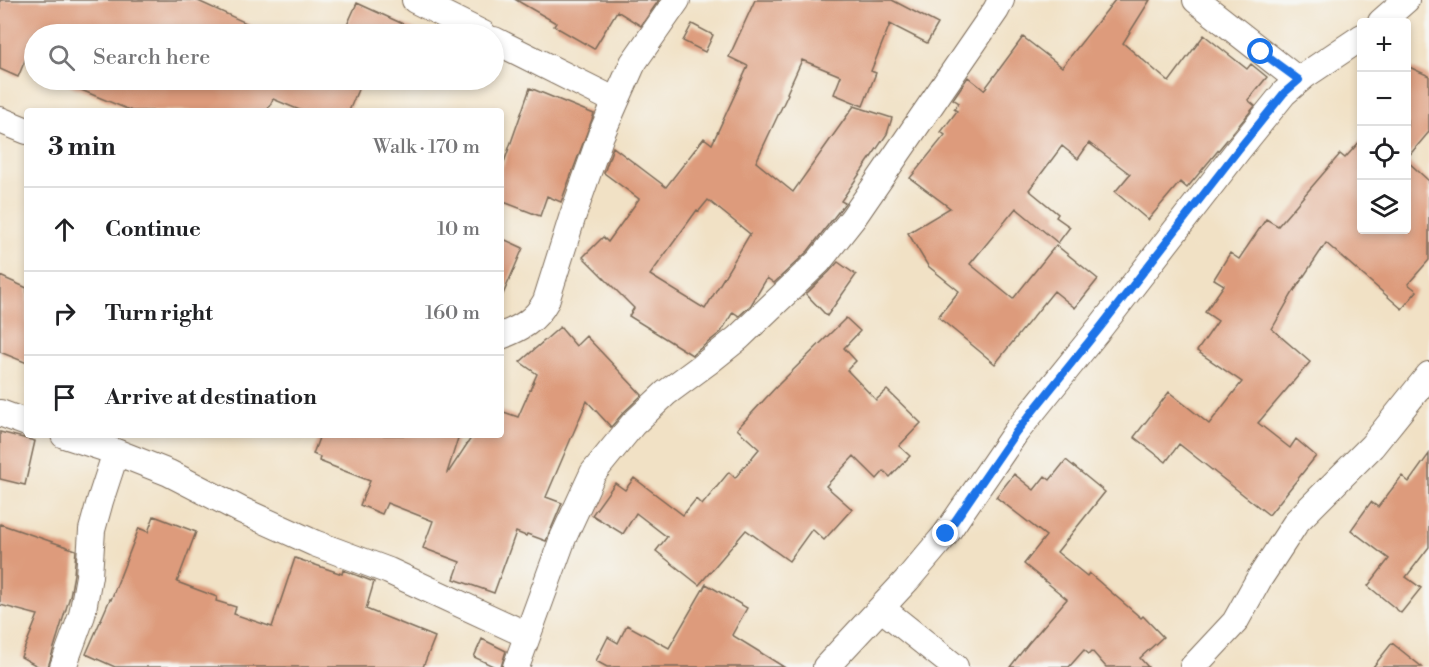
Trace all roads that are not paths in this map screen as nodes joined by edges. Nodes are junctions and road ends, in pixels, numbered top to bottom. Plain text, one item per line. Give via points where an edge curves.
1 (415, 0) edge
2 (677, 0) edge
3 (1001, 0) edge
4 (1196, 0) edge
5 (1406, 0) edge
6 (1386, 18) edge
7 (463, 24) edge
8 (1357, 40) edge
9 (504, 45) edge
10 (1299, 80) junction
11 (616, 101) junction
12 (0, 120) edge
13 (24, 130) edge
14 (504, 335) edge
15 (1429, 375) edge
16 (0, 413) edge
17 (24, 422) edge
18 (73, 438) edge
19 (116, 452) junction
20 (881, 608) junction
21 (527, 635) junction
22 (63, 667) edge
23 (516, 667) edge
24 (826, 667) edge
25 (955, 667) edge
26 (1193, 667) edge

1 - 7 street
2 - 11 street via 633,63
3 - 21 street via 859,209 819,261 738,338 666,393 633,424 593,473 563,538
4 - 10 street
5 - 6 street
8 - 10 street
9 - 11 street
10 - 20 street via 1257,125 1016,432 946,534
11 - 14 street via 546,301 532,320
12 - 13 street
15 - 26 street via 1372,446 1297,521 1235,622
16 - 17 street
18 - 19 street
19 - 21 street
19 - 22 street via 92,530 82,615
20 - 24 street
20 - 25 street
21 - 23 street

